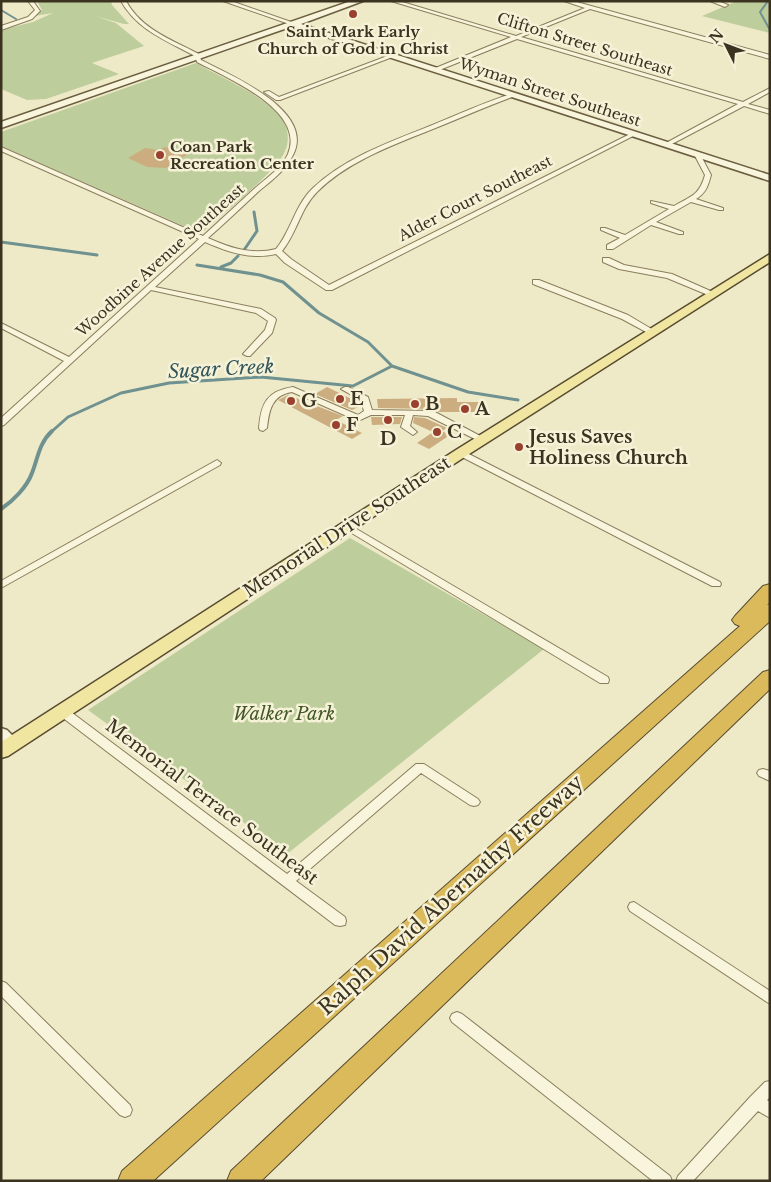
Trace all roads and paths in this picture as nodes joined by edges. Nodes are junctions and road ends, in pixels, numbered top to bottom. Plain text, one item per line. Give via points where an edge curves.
1 (30, 1) edge
2 (123, 1) edge
3 (224, 1) edge
4 (359, 1) edge
5 (393, 1) edge
6 (566, 1) edge
7 (712, 1) edge
8 (725, 5) dead end
9 (589, 8) junction
10 (294, 24) junction
11 (1, 28) edge
12 (517, 36) junction
13 (392, 56) junction
14 (197, 57) junction
15 (770, 57) edge
16 (435, 70) junction
17 (770, 90) edge
18 (513, 95) junction
19 (743, 104) junction
20 (770, 112) edge
21 (1, 125) edge
22 (634, 134) junction
23 (668, 144) junction
24 (1, 149) edge
25 (697, 154) junction
26 (770, 178) edge
27 (693, 200) junction
28 (653, 202) dead end
29 (675, 209) junction
30 (721, 209) dead end
31 (651, 223) junction
32 (603, 229) dead end
33 (681, 233) dead end
34 (202, 238) junction
35 (625, 238) junction
36 (610, 247) dead end
37 (278, 251) junction
38 (770, 257) edge
39 (606, 260) dead end
40 (536, 282) dead end
41 (150, 288) junction
42 (711, 293) junction
43 (1, 325) edge
44 (651, 331) junction
45 (247, 354) dead end
46 (70, 362) junction
47 (345, 390) dead end
48 (369, 412) junction
49 (410, 413) junction
50 (1, 423) edge
51 (263, 428) dead end
52 (413, 432) dead end
53 (482, 439) junction
54 (461, 453) junction
55 (217, 463) dead end
56 (348, 527) junction
57 (716, 584) dead end
58 (1, 585) edge
59 (770, 590) edge
60 (770, 610) edge
61 (770, 677) edge
62 (604, 680) dead end
63 (669, 700) junction
64 (63, 712) junction
65 (5, 743) edge
66 (474, 802) dead end
67 (287, 881) junction
68 (634, 907) dead end
69 (340, 921) dead end
70 (1, 987) edge
71 (770, 998) edge
72 (457, 1018) dead end
73 (770, 1087) edge
74 (756, 1101) junction
75 (125, 1110) dead end
76 (770, 1111) edge
77 (132, 1181) edge
78 (241, 1181) edge
79 (665, 1181) edge
80 (683, 1181) edge

1 - 11 street via 38,10 30,18
2 - 14 street via 134,17
3 - 10 street
4 - 10 street
5 - 12 street, Clifton Street Southeast
6 - 9 street
7 - 8 street
9 - 12 street
9 - 15 street
10 - 13 street, Wyman Street Southeast
10 - 14 street
12 - 16 street
12 - 19 street, Clifton Street Southeast
13 - 14 street via 278,98 205,58
13 - 16 street, Wyman Street Southeast
14 - 21 street
14 - 34 street, Woodbine Avenue Southeast via 276,106 292,125 294,140 292,152 284,164
16 - 18 street, Wyman Street Southeast
17 - 19 street
18 - 22 street, Wyman Street Southeast
18 - 37 street via 403,139 325,181 303,205 292,236
19 - 20 street, Clifton Street Southeast
19 - 23 street
22 - 23 street, Wyman Street Southeast
22 - 37 street, Alder Court Southeast via 329,288
23 - 25 street, Wyman Street Southeast
24 - 34 street
25 - 26 street, Wyman Street Southeast
25 - 27 street via 708,174 708,181
27 - 29 street
27 - 30 street
28 - 29 street
29 - 31 street
31 - 33 street
31 - 35 street
32 - 35 street
34 - 37 street via 245,254 263,255
34 - 41 street, Woodbine Avenue Southeast
35 - 36 street
38 - 42 main road, Memorial Drive Southeast
39 - 42 street via 622,267 669,276
40 - 44 street via 625,317
41 - 45 street via 258,311 270,317 269,331
41 - 46 street, Woodbine Avenue Southeast
42 - 44 main road, Memorial Drive Southeast
43 - 46 street
44 - 53 main road, Memorial Drive Southeast
46 - 50 street, Woodbine Avenue Southeast
47 - 48 street via 365,399
48 - 49 street
48 - 51 street via 358,418 301,391 283,390 270,397 263,413
49 - 52 street via 405,427
49 - 53 street via 430,413
53 - 54 main road, Memorial Drive Southeast
54 - 56 main road, Memorial Drive Southeast
54 - 57 street
55 - 58 street
56 - 62 street
56 - 64 main road, Memorial Drive Southeast
59 - 63 highway
60 - 63 highway, Ralph David Abernathy Freeway
61 - 78 highway
63 - 77 highway, Ralph David Abernathy Freeway
64 - 65 main road, Memorial Drive Southeast
64 - 67 street, Memorial Terrace Southeast
66 - 67 street via 420,767
67 - 69 street, Memorial Terrace Southeast
68 - 71 street
70 - 75 street
72 - 79 street
73 - 74 street
74 - 76 street
74 - 80 street

